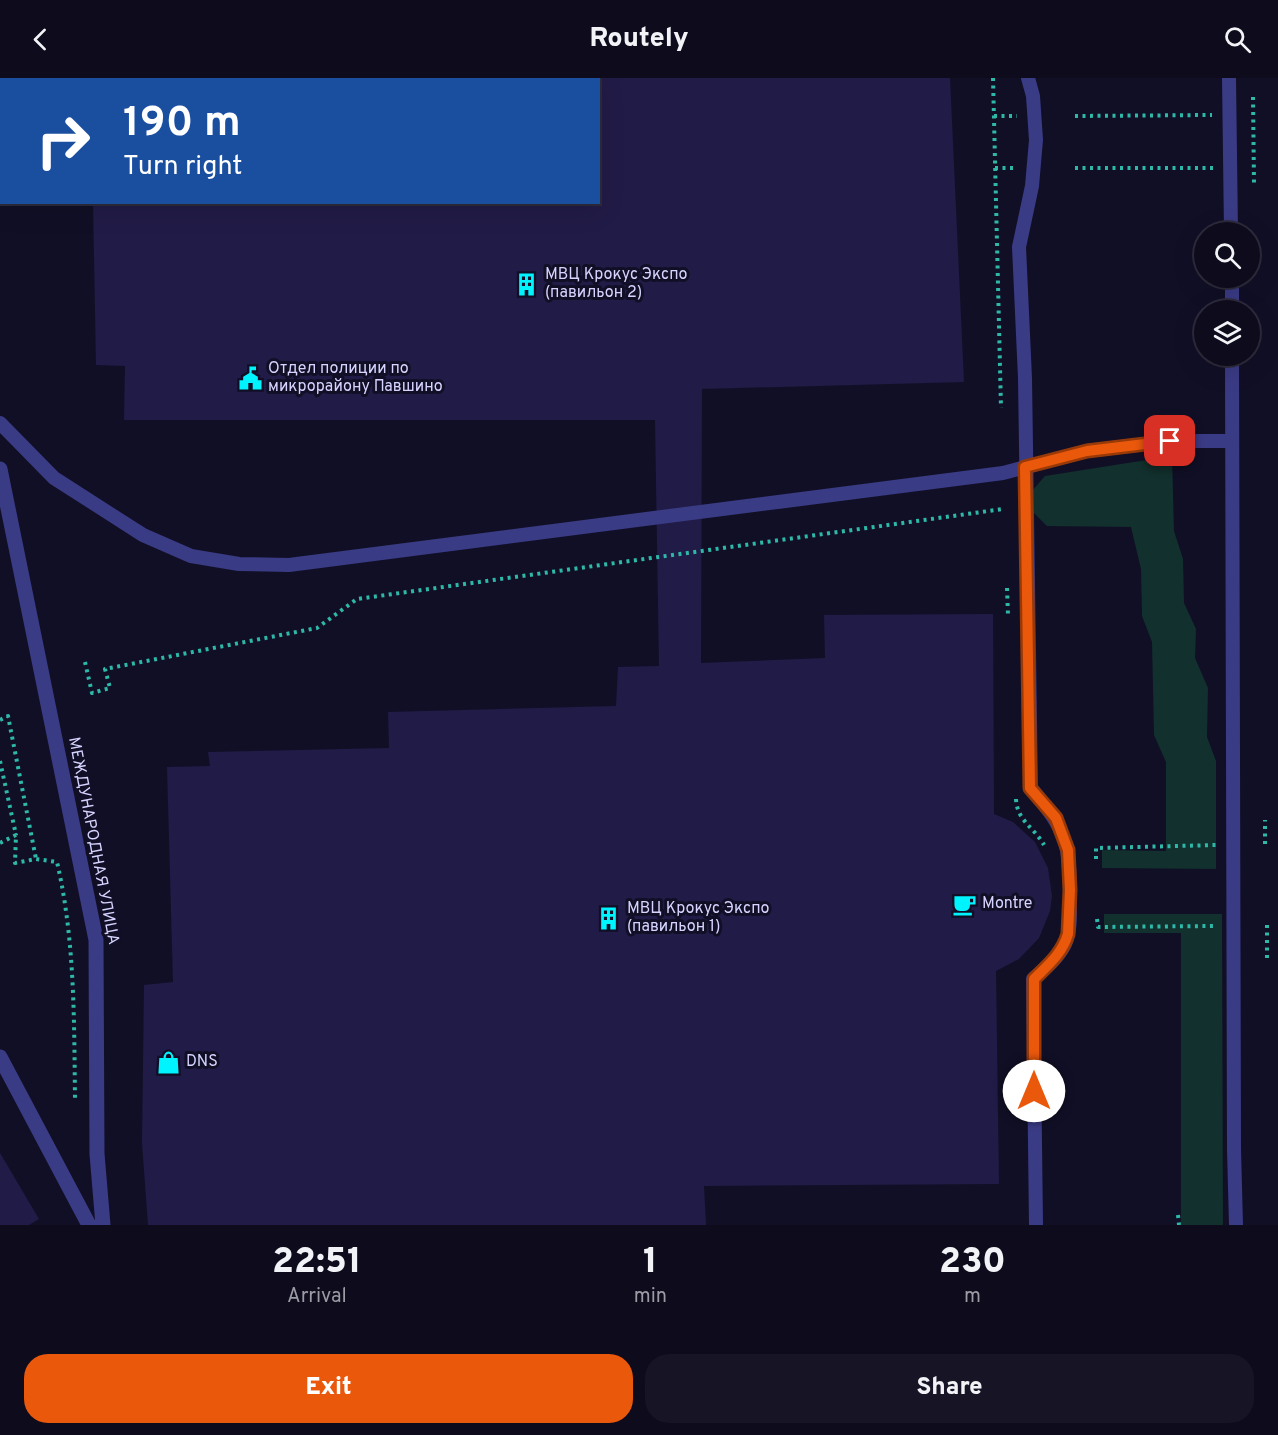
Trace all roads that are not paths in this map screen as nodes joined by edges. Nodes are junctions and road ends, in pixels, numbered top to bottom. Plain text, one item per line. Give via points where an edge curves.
1 (1028, 78) edge
2 (1229, 78) edge
3 (1231, 222) edge
4 (1232, 366) edge
5 (0, 423) edge
6 (1232, 441) junction
7 (1025, 467) junction
8 (0, 469) edge
9 (0, 1057) edge
10 (89, 1225) edge
11 (103, 1225) edge
12 (1036, 1225) edge
13 (1236, 1225) edge

1 - 7 lane via 1036,140 1032,186 1019,248
2 - 3 lane
4 - 6 lane
5 - 7 lane via 54,478 143,535 191,556 239,564 289,565
6 - 7 lane via 1170,441 1099,449
6 - 13 lane
7 - 12 lane via 1030,788 1056,818 1068,850 1070,870 1070,921 1064,945 1054,961 1034,979
8 - 11 street, МЕЖДУНАРОДНАЯ УЛИЦА via 96,940 97,1154
9 - 10 street

